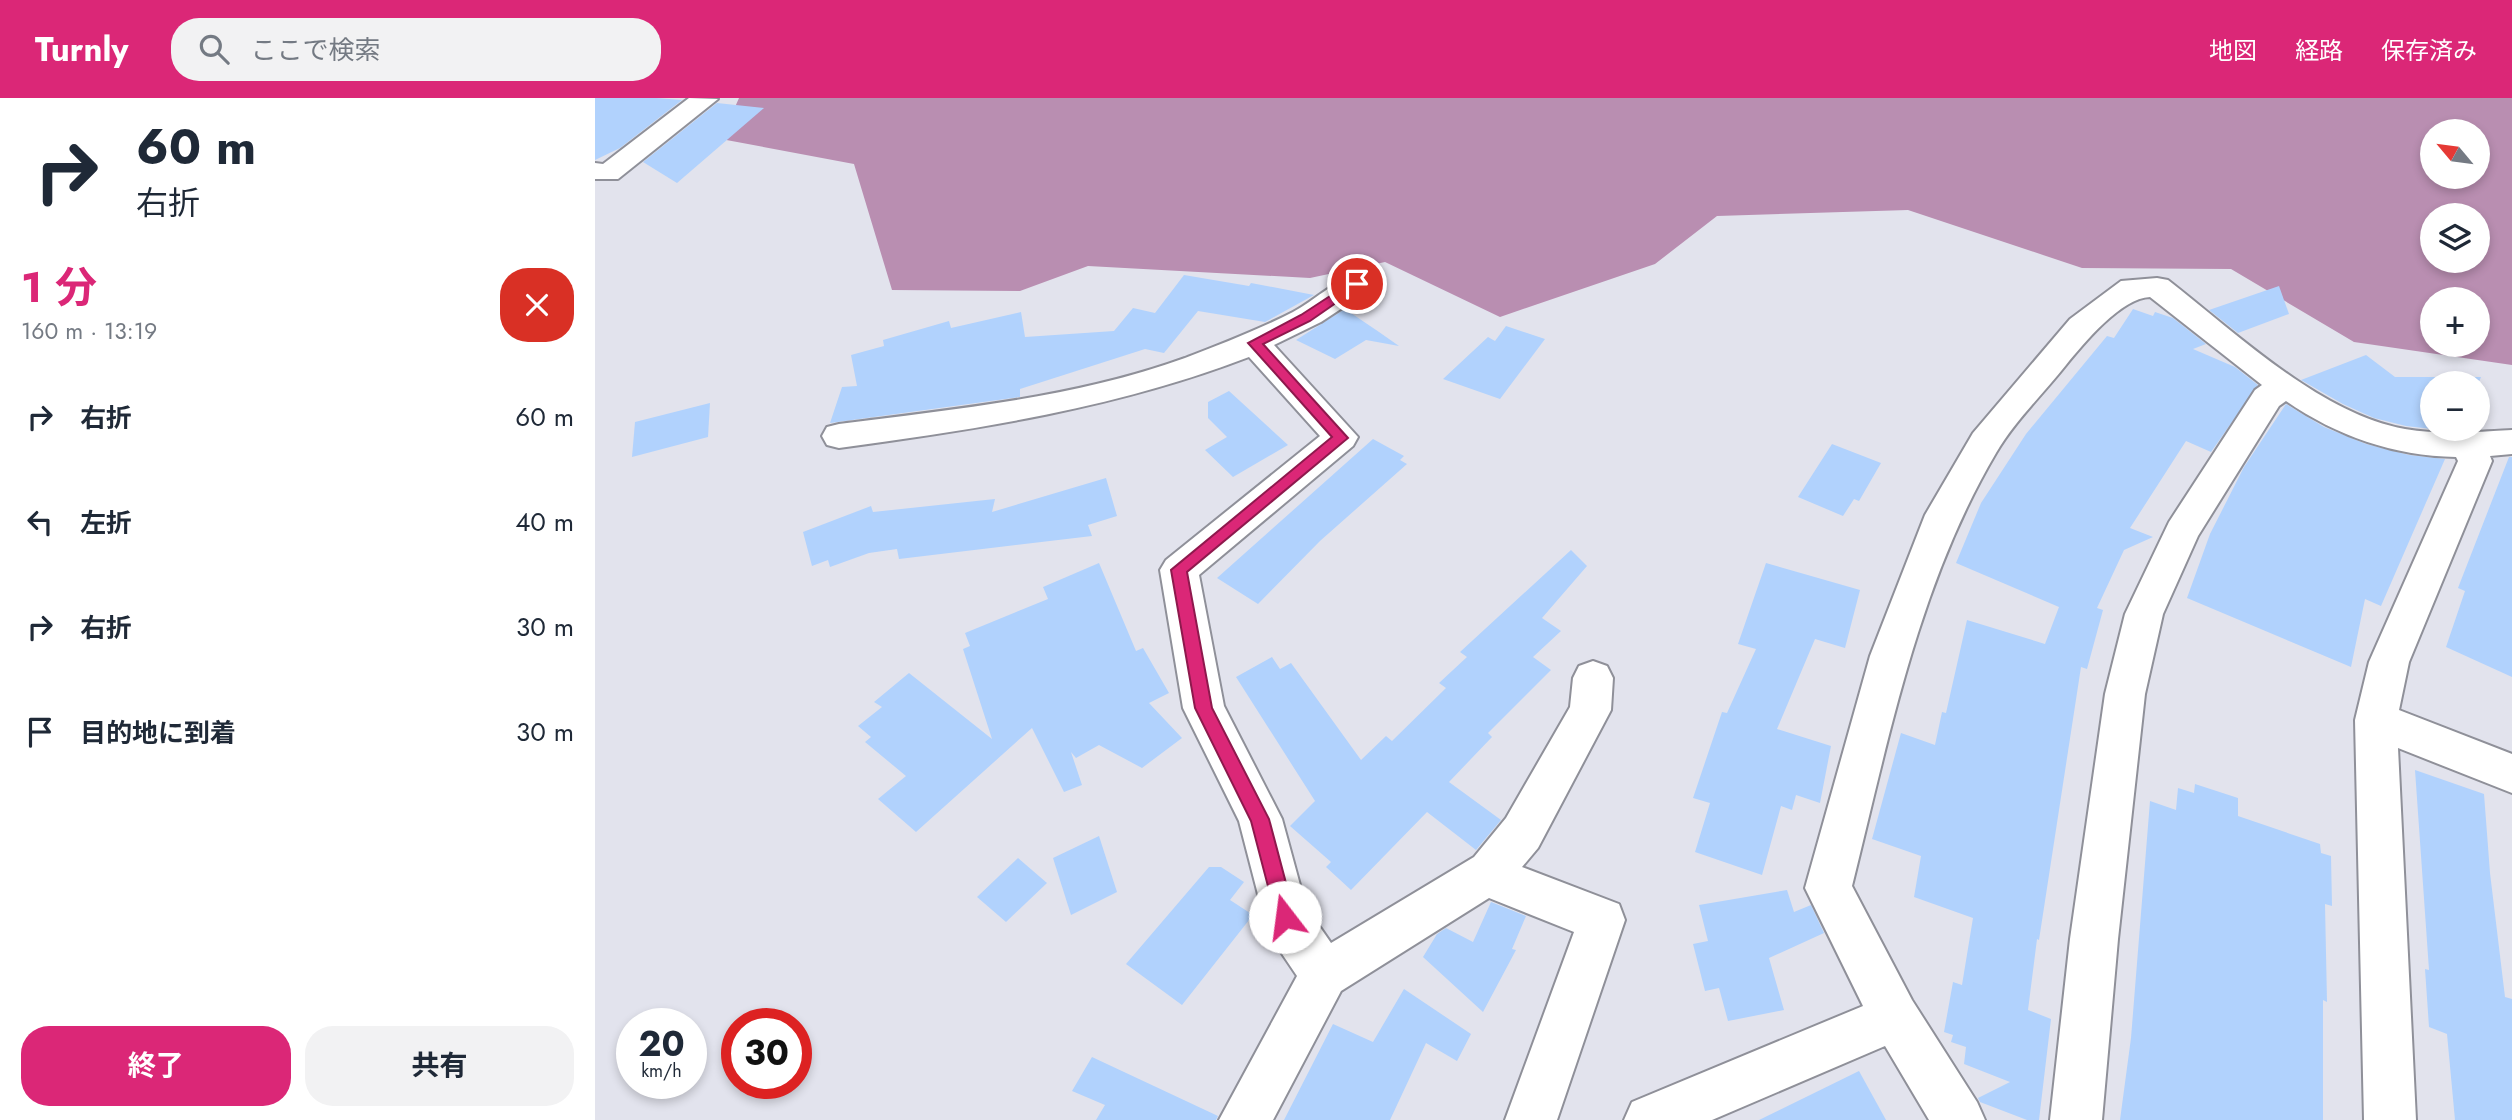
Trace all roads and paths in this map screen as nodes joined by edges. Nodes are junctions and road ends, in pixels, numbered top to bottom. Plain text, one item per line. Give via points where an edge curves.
1 (701, 98) edge
2 (595, 171) edge
3 (1357, 284) dead end
4 (1254, 343) junction
5 (2287, 385) junction
6 (839, 436) dead end
7 (2512, 442) edge
8 (2468, 446) junction
9 (1593, 678) dead end
10 (2376, 720) junction
11 (2512, 774) edge
12 (1490, 872) junction
13 (1324, 974) junction
14 (1895, 1017) junction
15 (1245, 1120) edge
16 (1531, 1120) edge
17 (1650, 1120) edge
18 (1959, 1120) edge
19 (2076, 1120) edge
20 (2390, 1120) edge

1 - 2 street via 706,99 608,173
3 - 4 street via 1305,318
4 - 6 street via 1110,393 1014,413
4 - 13 street via 1341,438 1179,570 1204,708 1260,819 1285,917
5 - 8 street via 2339,419 2403,441
5 - 14 street via 2157,287 2132,288 2081,326 1985,442 1938,525 1889,656 1828,888
5 - 19 street via 2267,398 2182,532 2144,614 2125,694
7 - 8 street
8 - 10 street via 2475,461 2389,662
9 - 12 street via 1590,710 1522,833
10 - 11 street
10 - 20 street
12 - 13 street
12 - 16 street via 1501,881 1602,920
13 - 15 street
14 - 17 street
14 - 18 street

